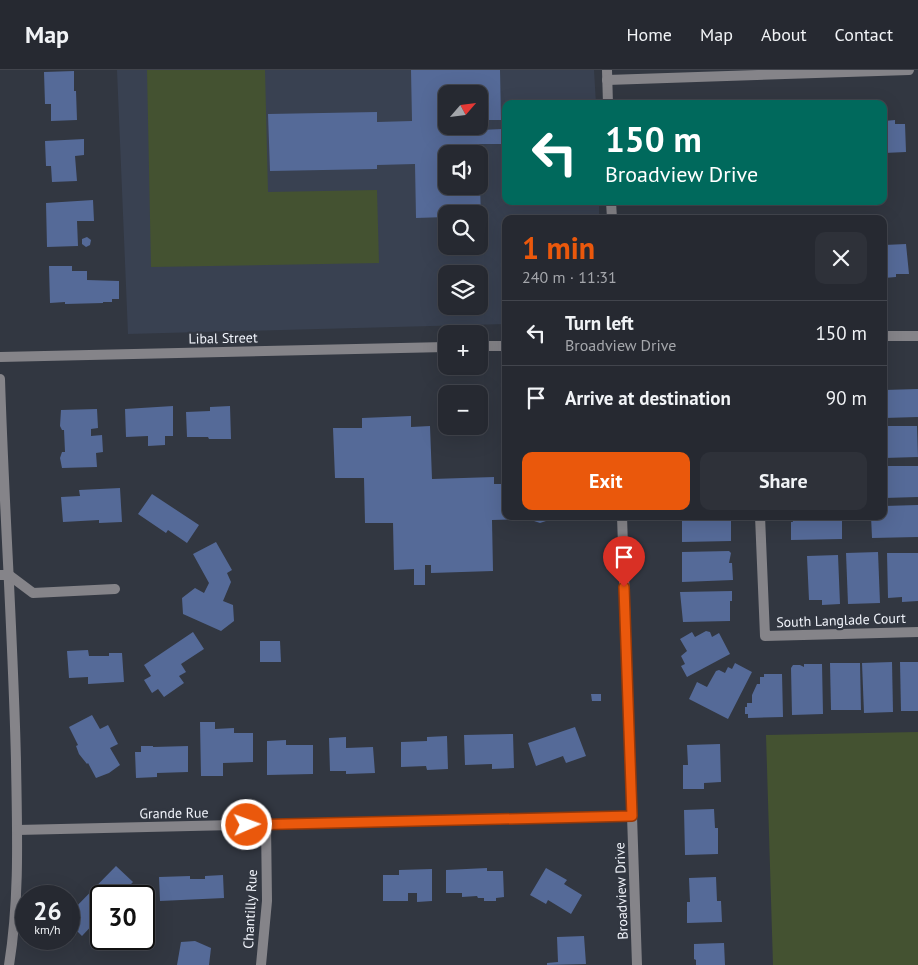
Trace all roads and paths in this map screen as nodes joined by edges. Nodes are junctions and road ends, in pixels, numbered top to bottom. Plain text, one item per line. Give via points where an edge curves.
1 (909, 70) edge
2 (607, 75) edge
3 (608, 100) edge
4 (887, 336) edge
5 (918, 336) edge
6 (488, 346) edge
7 (502, 346) edge
8 (438, 347) edge
9 (0, 357) edge
10 (0, 379) edge
11 (622, 520) edge
12 (760, 520) edge
13 (4, 575) edge
14 (115, 589) dead end
15 (918, 632) edge
16 (632, 816) junction
17 (266, 824) junction
18 (17, 830) junction
19 (9, 965) edge
20 (261, 965) edge
21 (637, 965) edge

1 - 2 street
2 - 3 street
4 - 5 street
6 - 7 street
8 - 9 street, Libal Street
10 - 13 street
11 - 16 street, Broadview Drive
12 - 15 street, South Langlade Court via 765,636
13 - 14 street via 33,593
13 - 18 street via 14,677
16 - 17 street, Grande Rue
16 - 21 street, Broadview Drive
17 - 18 street, Grande Rue
17 - 20 street, Chantilly Rue via 266,901
18 - 19 street via 18,876

